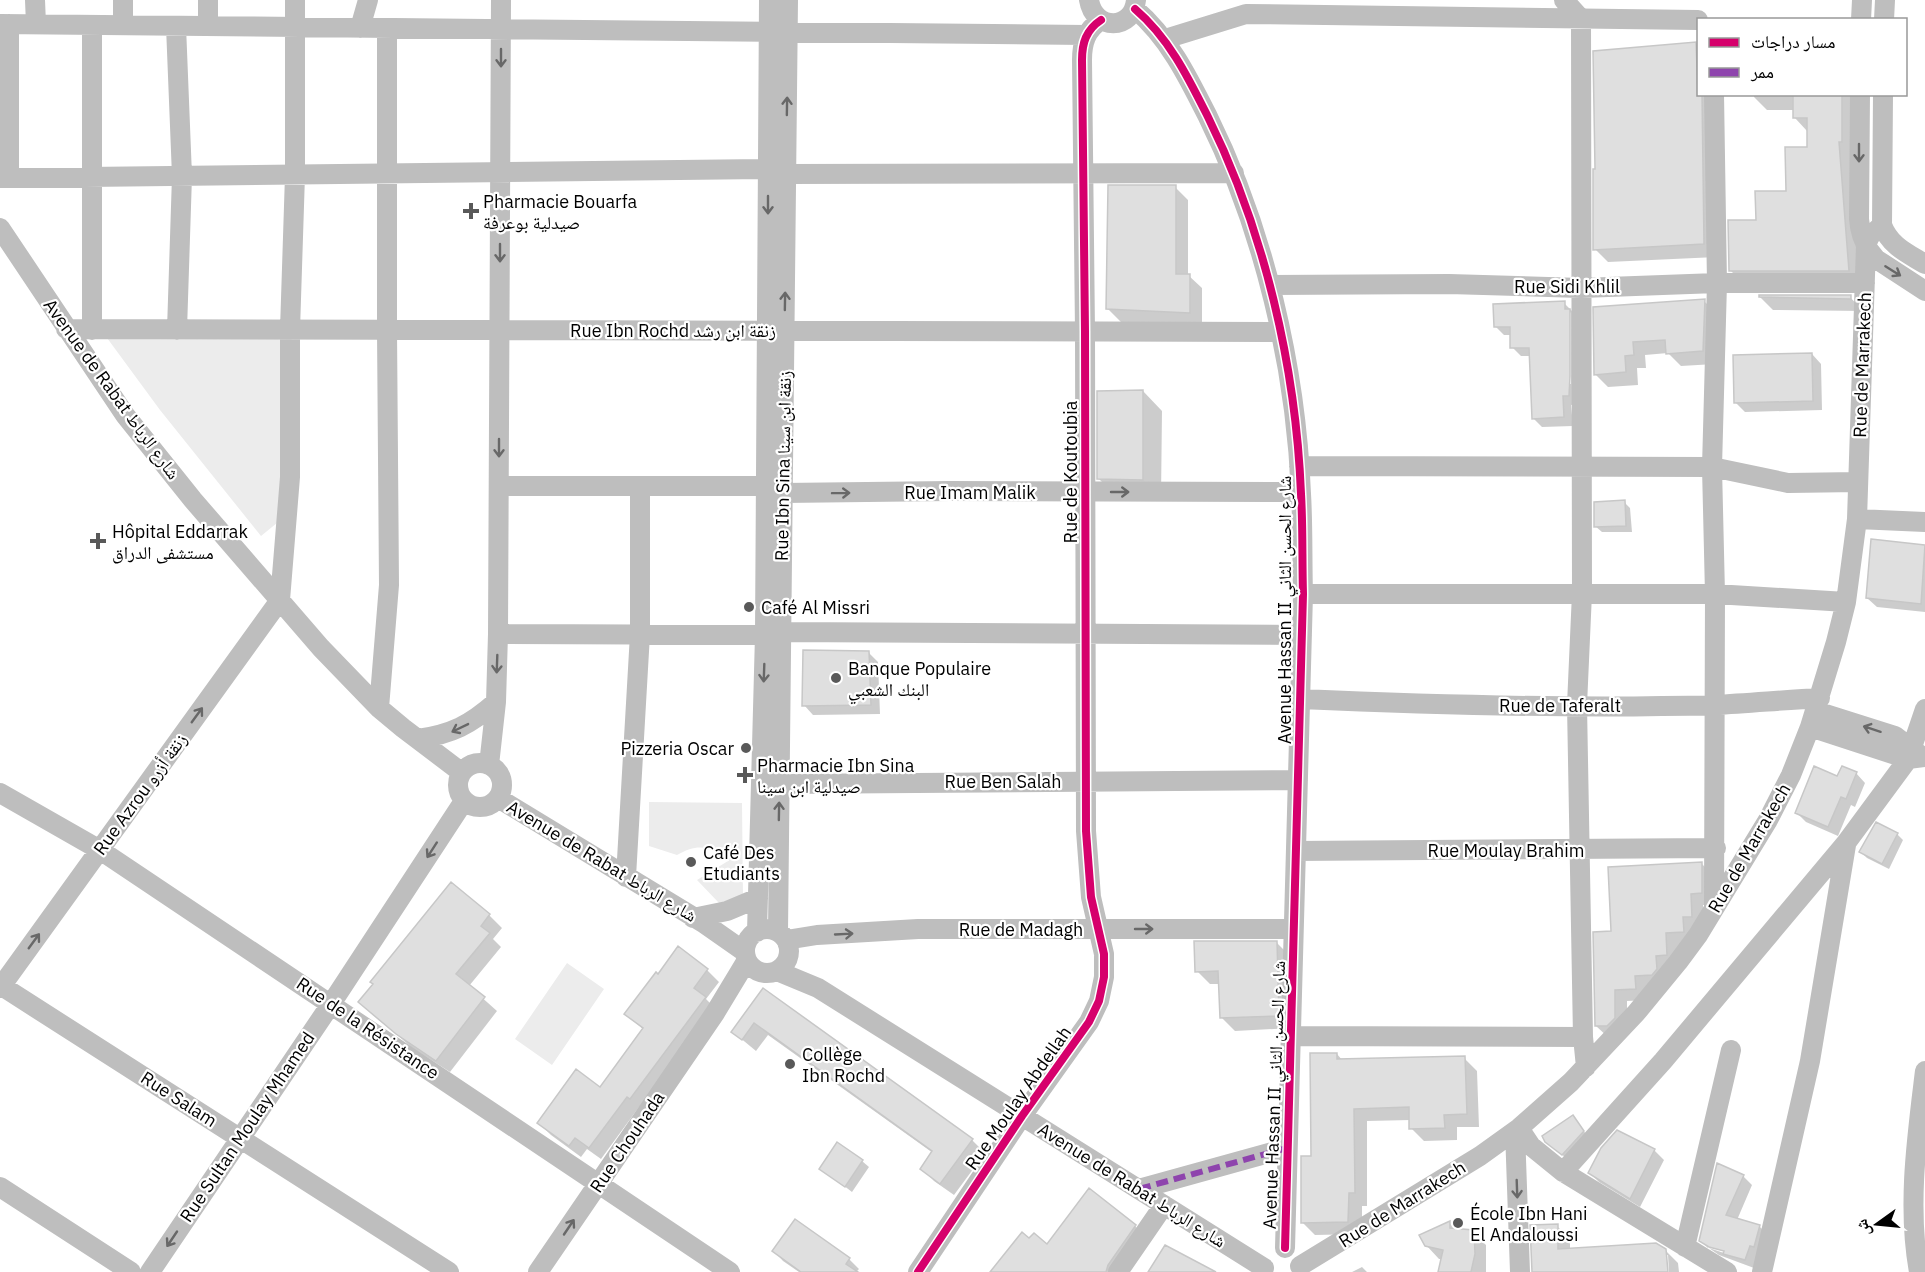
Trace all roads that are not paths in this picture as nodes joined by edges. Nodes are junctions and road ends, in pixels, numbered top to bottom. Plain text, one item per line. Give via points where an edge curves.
1 (35, 0) edge
2 (123, 0) edge
3 (208, 0) edge
4 (295, 0) edge
5 (368, 0) edge
6 (501, 0) edge
7 (769, 0) edge
8 (788, 0) edge
9 (1089, 0) edge
10 (1564, 0) edge
11 (1862, 0) edge
12 (1885, 0) edge
13 (1135, 4) edge
14 (1861, 18) edge
15 (1884, 18) edge
16 (1581, 19) junction
17 (1101, 20) junction
18 (1697, 20) edge
19 (4, 24) edge
20 (36, 24) junction
21 (92, 25) junction
22 (123, 25) junction
23 (176, 26) junction
24 (208, 26) junction
25 (296, 27) junction
26 (360, 28) junction
27 (387, 28) junction
28 (501, 29) junction
29 (778, 32) junction
30 (1086, 35) junction
31 (1165, 39) junction
32 (1714, 96) edge
33 (1860, 96) edge
34 (1883, 96) edge
35 (777, 171) junction
36 (501, 172) junction
37 (1234, 173) junction
38 (388, 174) junction
39 (1083, 174) junction
40 (295, 175) junction
41 (182, 176) junction
42 (93, 177) junction
43 (5, 178) edge
44 (1882, 225) junction
45 (0, 228) edge
46 (1866, 245) junction
47 (1925, 264) edge
48 (1717, 283) junction
49 (1865, 283) junction
50 (1270, 285) junction
51 (1581, 288) junction
52 (1925, 291) edge
53 (66, 329) junction
54 (92, 330) junction
55 (177, 330) junction
56 (290, 330) junction
57 (387, 330) junction
58 (500, 330) junction
59 (776, 331) junction
60 (1085, 331) junction
61 (1280, 332) junction
62 (1299, 466) junction
63 (1712, 467) junction
64 (1581, 468) junction
65 (1858, 482) junction
66 (499, 486) junction
67 (640, 486) junction
68 (775, 490) junction
69 (1086, 492) junction
70 (1301, 492) junction
71 (1857, 519) junction
72 (1925, 522) edge
73 (1582, 593) junction
74 (1303, 594) junction
75 (1715, 594) junction
76 (280, 600) junction
77 (1846, 602) junction
78 (498, 634) junction
79 (640, 634) junction
80 (773, 634) junction
81 (1084, 634) junction
82 (1302, 635) junction
83 (1300, 699) junction
84 (496, 702) junction
85 (1577, 705) junction
86 (1715, 705) junction
87 (379, 708) junction
88 (1925, 709) edge
89 (1815, 712) junction
90 (418, 739) junction
91 (1917, 755) edge
92 (489, 765) junction
93 (461, 772) junction
94 (1085, 780) junction
95 (1298, 780) junction
96 (780, 784) junction
97 (0, 793) edge
98 (498, 798) junction
99 (464, 801) junction
100 (1846, 843) junction
101 (1716, 848) junction
102 (1580, 849) junction
103 (100, 850) junction
104 (1296, 851) junction
105 (626, 877) junction
106 (758, 898) junction
107 (1714, 908) junction
108 (699, 921) junction
109 (1099, 929) junction
110 (1293, 929) junction
111 (784, 942) junction
112 (750, 945) junction
113 (770, 972) junction
114 (1, 986) edge
115 (818, 988) junction
116 (330, 1004) junction
117 (716, 1013) junction
118 (1290, 1036) junction
119 (1583, 1038) junction
120 (1731, 1050) dead end
121 (1586, 1067) junction
122 (1925, 1071) edge
123 (1022, 1116) junction
124 (1517, 1130) junction
125 (239, 1138) junction
126 (1287, 1148) junction
127 (1563, 1172) junction
128 (598, 1183) junction
129 (0, 1187) edge
130 (1139, 1189) junction
131 (1164, 1205) junction
132 (1685, 1247) junction
133 (1285, 1248) junction
134 (1300, 1269) edge
135 (1264, 1270) edge
136 (131, 1272) edge
137 (150, 1272) edge
138 (449, 1272) edge
139 (538, 1272) edge
140 (730, 1272) edge
141 (918, 1272) edge
142 (1118, 1272) edge
143 (1520, 1272) edge
144 (1726, 1272) edge
145 (1762, 1272) edge
146 (1919, 1272) edge

1 - 20 street
2 - 22 street
3 - 24 street
4 - 25 street
5 - 26 street
6 - 28 street
7 - 29 street, Rue Ibn Sina زنقة ابن سينا
8 - 29 street, Rue Ibn Sina زنقة ابن سينا
9 - 17 street
10 - 16 street
11 - 14 street
12 - 15 street
13 - 17 street via 1131,15 1120,22
13 - 31 street, Avenue Hassan II شارع الحسن الثاني
16 - 18 street
16 - 31 street via 1246,14
16 - 51 street
17 - 30 street
19 - 20 street
19 - 43 street
20 - 21 street
21 - 22 street
21 - 42 street
22 - 23 street
23 - 24 street
23 - 41 street
24 - 25 street
25 - 26 street
25 - 40 street
26 - 27 street
27 - 28 street
27 - 38 street
28 - 29 street
28 -> 36 street
29 - 30 street
29 - 35 street, Rue Ibn Sina زنقة ابن سينا
30 - 39 street, Rue de Koutoubia via 1082,52
31 - 37 street, Avenue Hassan II شارع الحسن الثاني via 1200,100
32 - 48 street
33 -> 46 street, Rue de Marrakech via 1859,219
34 - 44 street
35 - 36 street
35 - 39 street
35 - 59 street, Rue Ibn Sina زنقة ابن سينا
36 - 38 street
36 -> 58 street
37 - 39 street
37 - 50 street, Avenue Hassan II شارع الحسن الثاني
38 - 40 street
38 - 57 street
39 - 60 street, Rue de Koutoubia
40 - 41 street
40 - 56 street
41 - 42 street
41 - 55 street
42 - 43 street
42 - 54 street
44 - 46 street
44 - 47 street via 1898,248
45 - 53 street, Avenue de Rabat شارع الرباط
46 - 49 street, Rue de Marrakech
46 -> 52 street via 1883,264
48 - 49 street, Rue Sidi Khlil
48 - 51 street, Rue Sidi Khlil
48 - 63 street
49 - 65 street, Rue de Marrakech
50 - 51 street, Rue Sidi Khlil
50 - 61 street, Avenue Hassan II شارع الحسن الثاني
51 - 64 street
53 - 54 street, Rue Ibn Rochd زنقة ابن رشد
53 - 76 street, Avenue de Rabat شارع الرباط via 159,460
54 - 55 street, Rue Ibn Rochd زنقة ابن رشد
55 - 56 street, Rue Ibn Rochd زنقة ابن رشد
56 - 57 street, Rue Ibn Rochd زنقة ابن رشد
56 - 76 street via 290,477
57 - 58 street, Rue Ibn Rochd زنقة ابن رشد
57 - 87 street via 389,585
58 - 59 street, Rue Ibn Rochd زنقة ابن رشد
58 -> 66 street
59 - 60 street, Rue Ibn Rochd زنقة ابن رشد
59 - 68 street, Rue Ibn Sina زنقة ابن سينا
60 - 61 street, Rue Ibn Rochd زنقة ابن رشد
60 - 69 street, Rue de Koutoubia
61 - 62 street, Avenue Hassan II شارع الحسن الثاني
62 - 64 street
62 - 70 street, Avenue Hassan II شارع الحسن الثاني
63 - 64 street
63 - 65 street via 1788,483
63 - 75 street
64 - 73 street
65 - 71 street, Rue de Marrakech
66 - 67 street, Rue Imam Malik
66 - 78 street
67 - 68 street, Rue Imam Malik
67 - 79 street
68 -> 69 street, Rue Imam Malik
68 - 80 street, Rue Ibn Sina زنقة ابن سينا
69 -> 70 street, Rue Imam Malik
69 - 81 street, Rue de Koutoubia
70 - 74 street, Avenue Hassan II شارع الحسن الثاني
71 - 72 street
71 - 77 street, Rue de Marrakech
73 - 74 street
73 - 75 street
73 - 85 street
74 - 82 street, Avenue Hassan II شارع الحسن الثاني
75 - 77 street
75 - 86 street
76 - 87 street, Avenue de Rabat شارع الرباط
103 -> 76 street, Rue Azrou زنقة أزرو
77 - 89 street, Rue de Marrakech
78 - 79 street
78 -> 84 street
79 - 80 street
79 - 105 street
80 - 81 street
80 - 96 street, Rue Ibn Sina زنقة ابن سينا
80 -> 106 street, Rue Ibn Sina زنقة ابن سينا
81 - 82 street
81 - 94 street, Rue de Koutoubia
82 - 83 street, Avenue Hassan II شارع الحسن الثاني
83 - 85 street, Rue de Taferalt
83 - 95 street, Avenue Hassan II شارع الحسن الثاني
84 -> 90 street via 460,728
84 - 92 street
85 - 86 street, Rue de Taferalt
85 - 102 street
86 - 89 street, Rue de Taferalt
86 - 101 street
87 - 90 street, Avenue de Rabat شارع الرباط
88 - 91 street
89 - 91 street
89 - 107 street, Rue de Marrakech via 1791,775 1768,820
90 - 93 street, Avenue de Rabat شارع الرباط
91 - 100 street
92 - 93 street via 474,763
92 - 98 street via 502,783
93 - 99 street via 457,787
94 - 95 street, Rue Ben Salah
94 - 96 street, Rue Ben Salah
94 - 109 street, Rue de Koutoubia via 1087,864
95 - 104 street, Avenue Hassan II شارع الحسن الثاني
111 -> 96 street, Rue Ibn Sina زنقة ابن سينا
97 - 103 street, Rue de la Résistance
98 - 99 street via 485,807
98 - 105 street, Avenue de Rabat شارع الرباط
99 -> 116 street, Rue Sultan Moulay Mhamed
100 - 127 street via 1663,1061
100 - 145 street via 1810,1061
101 - 102 street, Rue Moulay Brahim
101 - 107 street
102 - 104 street, Rue Moulay Brahim
102 - 119 street
114 -> 103 street, Rue Azrou زنقة أزرو
103 - 116 street, Rue de la Résistance
104 - 110 street, Avenue Hassan II شارع الحسن الثاني
105 - 108 street, Avenue de Rabat شارع الرباط
106 - 108 street
106 - 112 street, Rue Ibn Sina زنقة ابن سينا
107 - 121 street, Rue de Marrakech via 1658,988
108 - 112 street, Avenue de Rabat شارع الرباط
109 -> 110 street, Rue de Madagh
111 -> 109 street, Rue de Madagh via 818,935 918,929
109 - 123 street, Rue Moulay Abdellah via 1104,954 1099,1001 1089,1022
110 - 118 street, Avenue Hassan II شارع الحسن الثاني
111 - 112 street via 768,929
111 - 113 street via 782,967
111 - 115 street, Avenue de Rabat شارع الرباط
112 - 113 street via 756,970
112 - 117 street, Rue Chouhada
113 - 115 street, Avenue de Rabat شارع الرباط
113 - 117 street, Rue Chouhada
114 - 125 street, Rue Salam
115 - 123 street, Avenue de Rabat شارع الرباط
116 - 125 street, Rue Sultan Moulay Mhamed
116 - 128 street, Rue de la Résistance
117 - 128 street, Rue Chouhada
118 - 119 street
118 - 126 street, Avenue Hassan II شارع الحسن الثاني
119 - 121 street
120 - 132 street
121 - 124 street, Rue de Marrakech
122 - 146 street via 1912,1204
123 - 130 street, Avenue de Rabat شارع الرباط
123 - 141 street, Rue Moulay Abdellah
124 - 127 street
124 - 134 street, Rue de Marrakech
124 -> 143 street
125 -> 137 street, Rue Sultan Moulay Mhamed
125 - 138 street, Rue Salam
126 - 130 street
126 - 133 street, Avenue Hassan II شارع الحسن الثاني
127 - 132 street
139 -> 128 street, Rue Chouhada
128 - 140 street, Rue de la Résistance
129 - 136 street
130 - 131 street, Avenue de Rabat شارع الرباط
131 - 135 street, Avenue de Rabat شارع الرباط
131 - 142 street
132 - 144 street
133 - 134 street via 1296,1254
133 - 135 street via 1272,1251 1264,1261

